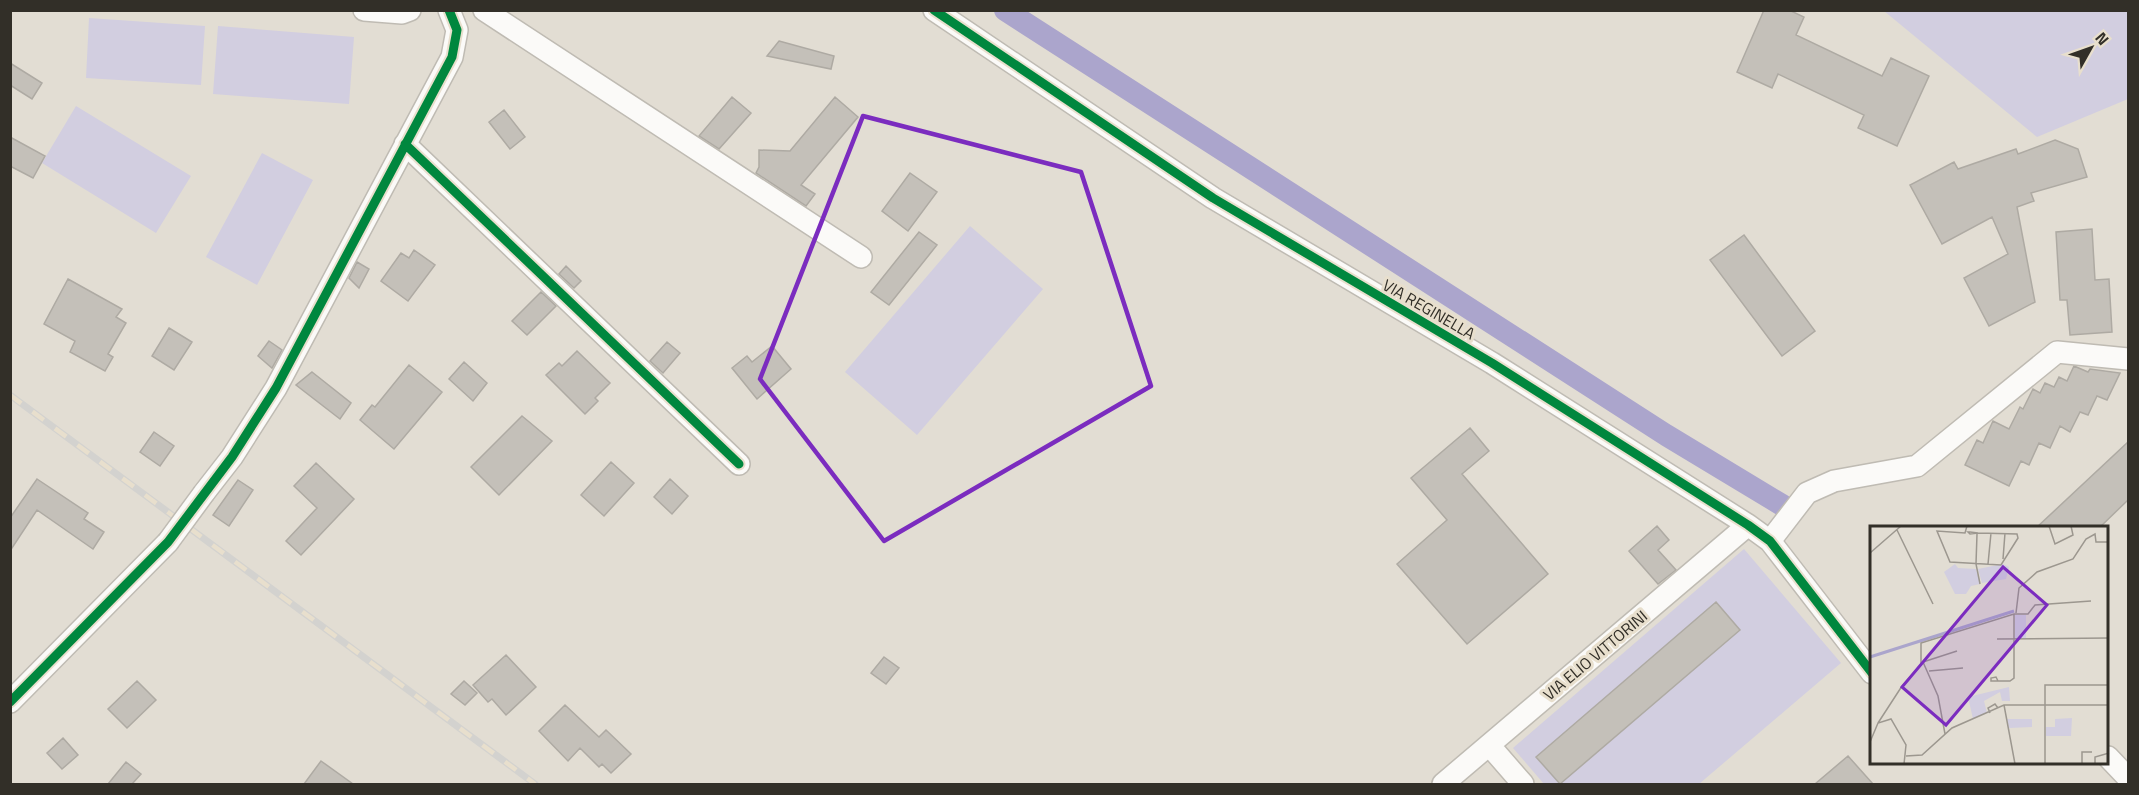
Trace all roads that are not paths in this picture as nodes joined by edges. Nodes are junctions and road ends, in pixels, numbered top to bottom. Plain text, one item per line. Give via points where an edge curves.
1 (364, 10) edge
2 (410, 10) edge
3 (448, 10) edge
4 (484, 10) edge
5 (934, 10) edge
6 (405, 144) junction
7 (861, 257) dead end
8 (2128, 358) edge
9 (738, 464) dead end
10 (1748, 525) junction
11 (1776, 534) junction
12 (1870, 670) edge
13 (10, 702) edge
14 (1489, 745) junction
15 (2109, 758) edge
16 (2128, 778) edge
17 (1443, 784) edge
18 (1522, 784) edge

1 - 2 street
3 - 6 street via 457,30 452,57
4 - 7 street
5 - 10 street, VIA REGINELLA via 1213,198 1492,363
6 - 9 street
6 - 13 street, bridge via 276,388 232,457 168,542
8 - 11 street via 2057,351 1917,466 1834,481 1807,493
10 - 11 street, VIA REGINELLA
10 - 14 street, VIA ELIO VITTORINI
11 - 12 street, VIA REGINELLA
14 - 17 street, VIA ELIO VITTORINI
14 - 18 street
15 - 16 street

